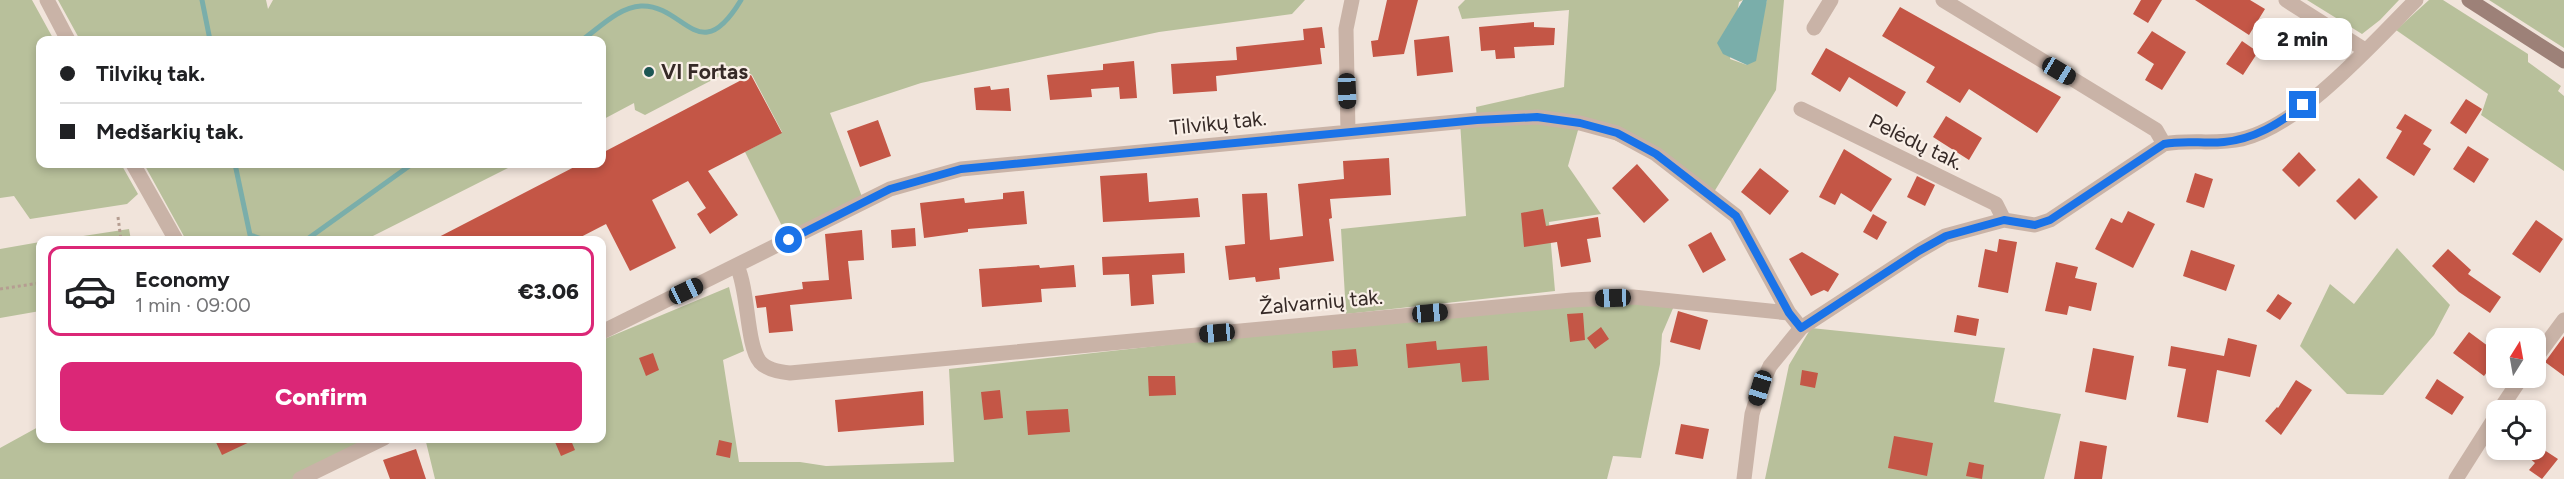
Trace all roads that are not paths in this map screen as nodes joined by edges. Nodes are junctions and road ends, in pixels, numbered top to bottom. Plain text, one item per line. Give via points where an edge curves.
1 (47, 0) edge
2 (1352, 0) edge
3 (1831, 0) edge
4 (1943, 0) edge
5 (2286, 0) edge
6 (2416, 0) edge
7 (2469, 0) edge
8 (1814, 28) dead end
9 (66, 36) edge
10 (2365, 50) junction
11 (2564, 61) edge
12 (1801, 109) dead end
13 (1348, 132) junction
14 (2164, 144) junction
15 (135, 168) edge
16 (2004, 220) junction
17 (174, 236) edge
18 (737, 266) junction
19 (1789, 313) junction
20 (2564, 320) edge
21 (1801, 328) junction
22 (606, 330) edge
23 (2546, 344) edge
24 (2486, 432) edge
25 (374, 443) edge
26 (300, 479) edge
27 (1744, 479) edge
28 (2456, 479) edge

1 - 9 street
2 - 13 street via 1346,29
3 - 8 street
4 - 14 street via 2156,130
5 - 10 street
6 - 10 street
7 - 11 main road
10 - 14 street via 2338,77 2265,131 2223,142
12 - 16 street, Pelėdų tak. via 1996,204
13 - 18 street, Tilvikų tak. via 961,169 890,189
13 - 19 street, Tilvikų tak. via 1537,117 1617,133 1656,154 1736,216
14 - 16 street via 2050,220 2035,225
15 - 17 street
16 - 21 street via 1946,236
18 - 19 street, Žalvarnių tak. via 744,283 754,351 761,363 774,371 790,373 1572,300 1633,297
18 - 22 street, Tilvikų tak.
19 - 21 street
20 - 23 street
21 - 27 street via 1770,366 1760,388 1752,414
24 - 28 street
25 - 26 street

